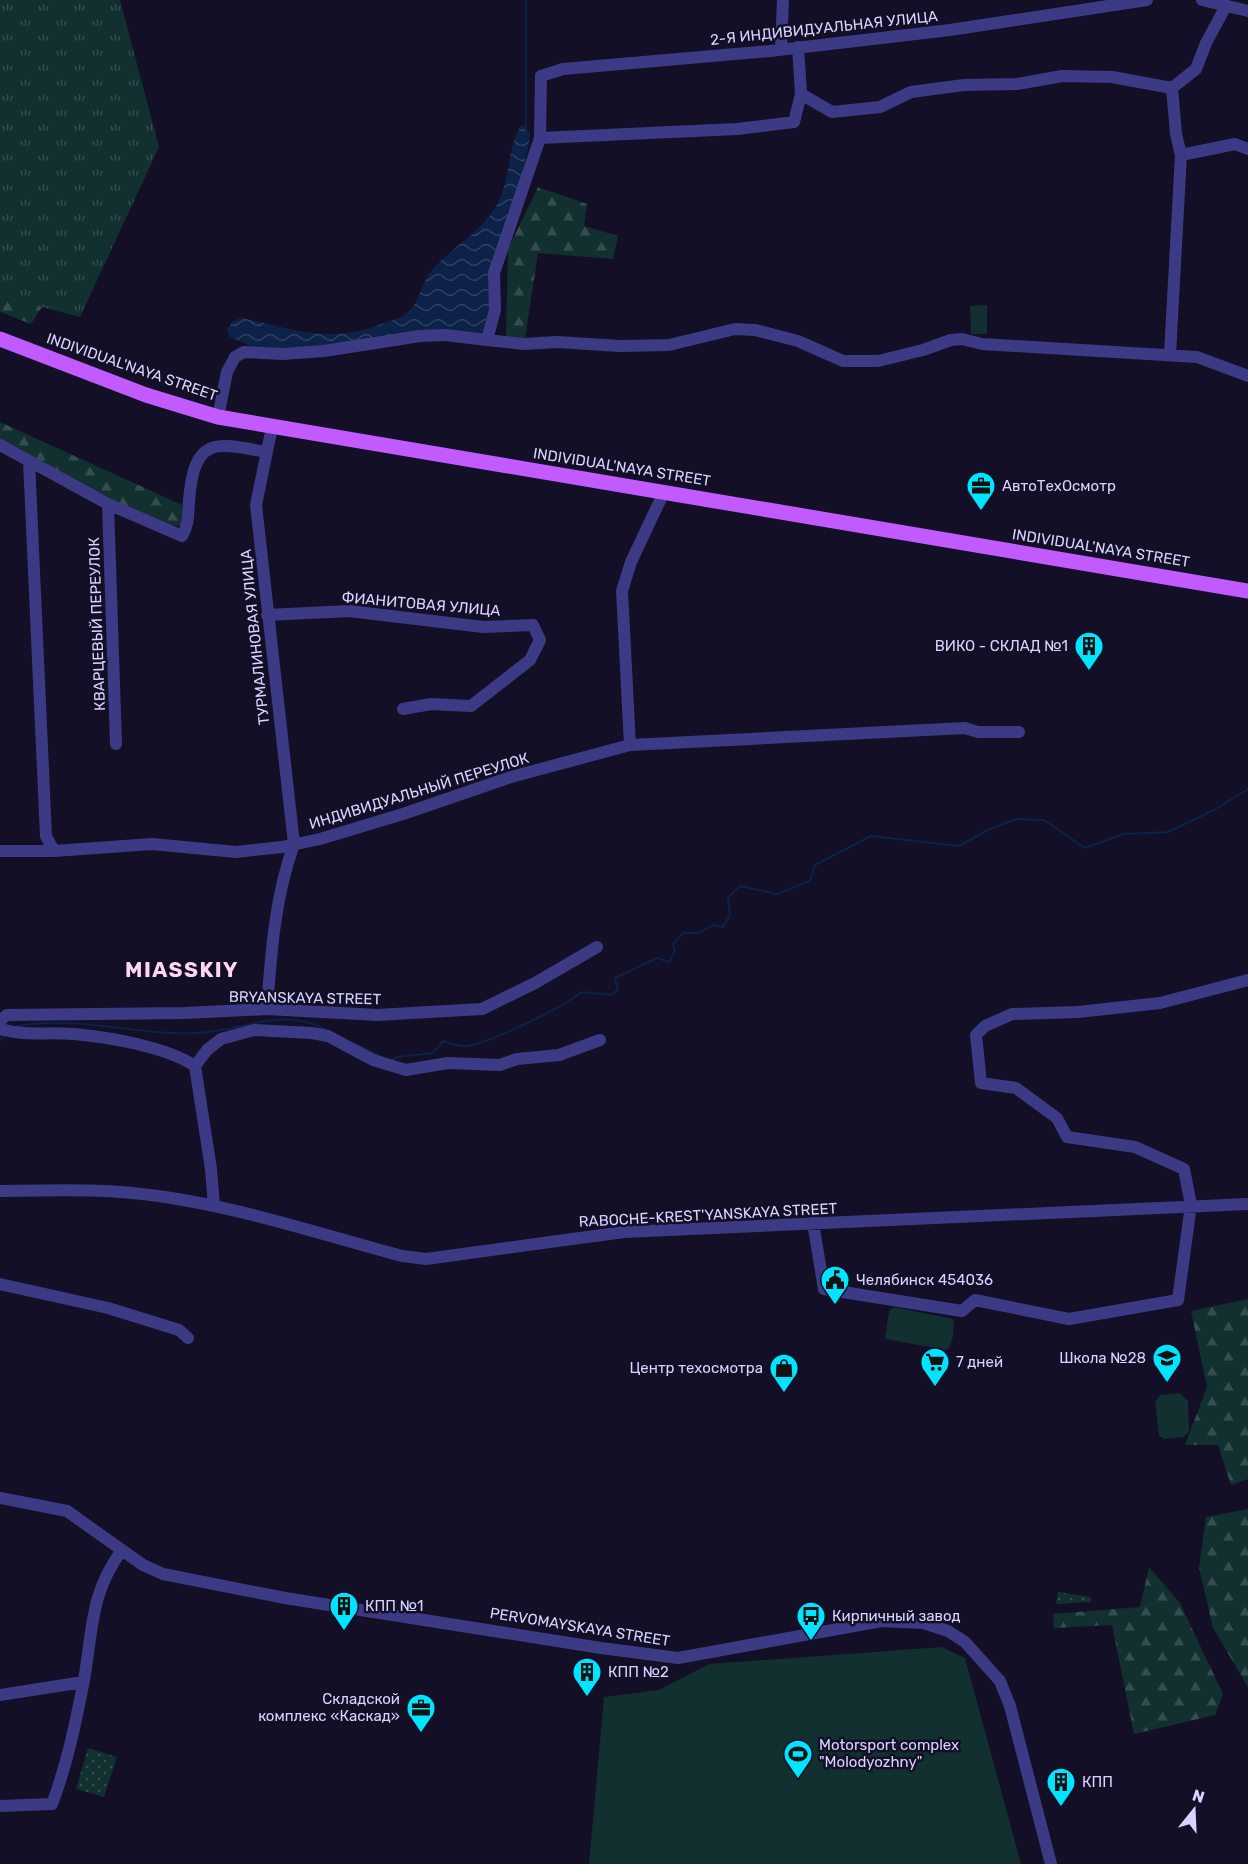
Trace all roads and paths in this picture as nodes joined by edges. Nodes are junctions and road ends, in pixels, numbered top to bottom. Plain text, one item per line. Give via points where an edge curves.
1 (783, 0) edge
2 (1147, 0) edge
3 (1202, 0) edge
4 (1226, 6) junction
5 (1248, 11) edge
6 (798, 47) junction
7 (781, 49) junction
8 (1172, 88) junction
9 (801, 94) junction
10 (540, 138) junction
11 (1248, 149) edge
12 (1181, 155) junction
13 (0, 339) edge
14 (487, 340) junction
15 (1170, 354) junction
16 (1248, 376) edge
17 (218, 417) junction
18 (272, 427) junction
19 (0, 446) edge
20 (266, 452) junction
21 (29, 461) junction
22 (664, 492) junction
23 (108, 504) junction
24 (1248, 591) edge
25 (267, 615) junction
26 (402, 709) dead end
27 (1019, 732) dead end
28 (116, 744) dead end
29 (630, 745) junction
30 (294, 844) junction
31 (0, 851) edge
32 (54, 851) junction
33 (597, 947) dead end
34 (1248, 980) edge
35 (267, 1009) junction
36 (0, 1021) edge
37 (0, 1029) edge
38 (600, 1040) dead end
39 (195, 1066) junction
40 (0, 1191) edge
41 (1248, 1204) edge
42 (1191, 1205) junction
43 (214, 1206) junction
44 (813, 1223) junction
45 (0, 1284) edge
46 (188, 1338) dead end
47 (0, 1498) edge
48 (122, 1550) junction
49 (83, 1682) junction
50 (0, 1695) edge
51 (0, 1806) edge
52 (1051, 1864) edge

1 - 7 street
2 - 6 street, 2-Я ИНДИВИДУАЛЬНАЯ УЛИЦА via 950,30
3 - 4 street
4 - 5 street
4 - 8 street via 1196,69
6 - 7 street, 2-Я ИНДИВИДУАЛЬНАЯ УЛИЦА
6 - 9 street
7 - 10 street, 2-Я ИНДИВИДУАЛЬНАЯ УЛИЦА via 563,69 541,76
8 - 9 street via 1112,77 1062,76 1017,84 911,92 880,107 832,112
8 - 12 street
9 - 10 street via 794,122 737,129
10 - 14 street via 494,273 495,310
11 - 12 street via 1235,144
12 - 15 street
13 - 17 main road, INDIVIDUAL'NAYA STREET
14 - 15 street via 523,344 669,345 735,329 798,341 843,361 878,361 962,339 982,344
14 - 17 street via 420,336 324,351 244,352 235,357 227,372
15 - 16 street via 1211,361
17 - 18 main road, INDIVIDUAL'NAYA STREET
18 - 20 street, ТУРМАЛИНОВАЯ УЛИЦА
18 - 22 main road, INDIVIDUAL'NAYA STREET
19 - 21 street
20 - 23 street via 226,444 211,447 200,458 191,478 188,528 182,536
20 - 25 street, ТУРМАЛИНОВАЯ УЛИЦА via 256,505
21 - 23 street
21 - 32 street via 46,836
22 - 24 main road, INDIVIDUAL'NAYA STREET
22 - 29 street via 622,591
23 - 28 street, КВАРЦЕВЫЙ ПЕРЕУЛОК
25 - 26 street, ФИАНИТОВАЯ УЛИЦА via 349,611 483,627 533,625 540,640 530,660 471,706 431,704
25 - 30 street, ТУРМАЛИНОВАЯ УЛИЦА
27 - 29 street, ИНДИВИДУАЛЬНЫЙ ПЕРЕУЛОК via 978,732 965,728
29 - 30 street, ИНДИВИДУАЛЬНЫЙ ПЕРЕУЛОК
30 - 32 street, ИНДИВИДУАЛЬНЫЙ ПЕРЕУЛОК via 236,852 152,844
30 - 35 street via 271,942
31 - 32 street, ИНДИВИДУАЛЬНЫЙ ПЕРЕУЛОК
33 - 35 street, BRYANSKAYA STREET via 482,1009 377,1015
34 - 42 street via 1160,1003 1012,1014 985,1026 976,1035 981,1083 1016,1088 1057,1118 1067,1137 1135,1147 1184,1169
35 - 36 street, BRYANSKAYA STREET via 7,1015
37 - 39 street via 32,1035 74,1034 168,1051
38 - 39 street via 559,1055 517,1059 500,1065 448,1063 406,1070 373,1060 328,1036 254,1030 221,1039
39 - 43 street
40 - 43 street, RABOCHE-KREST'YANSKAYA STREET via 119,1191
41 - 42 street, RABOCHE-KREST'YANSKAYA STREET
42 - 44 street, RABOCHE-KREST'YANSKAYA STREET
42 - 44 street via 1178,1300 1069,1319 975,1300 962,1311 824,1289
43 - 44 street, RABOCHE-KREST'YANSKAYA STREET via 426,1259 593,1234
45 - 46 street via 108,1308 179,1330
47 - 48 street, PERVOMAYSKAYA STREET via 67,1511
48 - 49 street via 106,1571 97,1594
48 - 52 street, PERVOMAYSKAYA STREET via 143,1565 188,1580 657,1656 678,1658 882,1621 923,1623 948,1630 965,1642 1000,1681
49 - 50 street
49 - 51 street via 62,1779 52,1804

